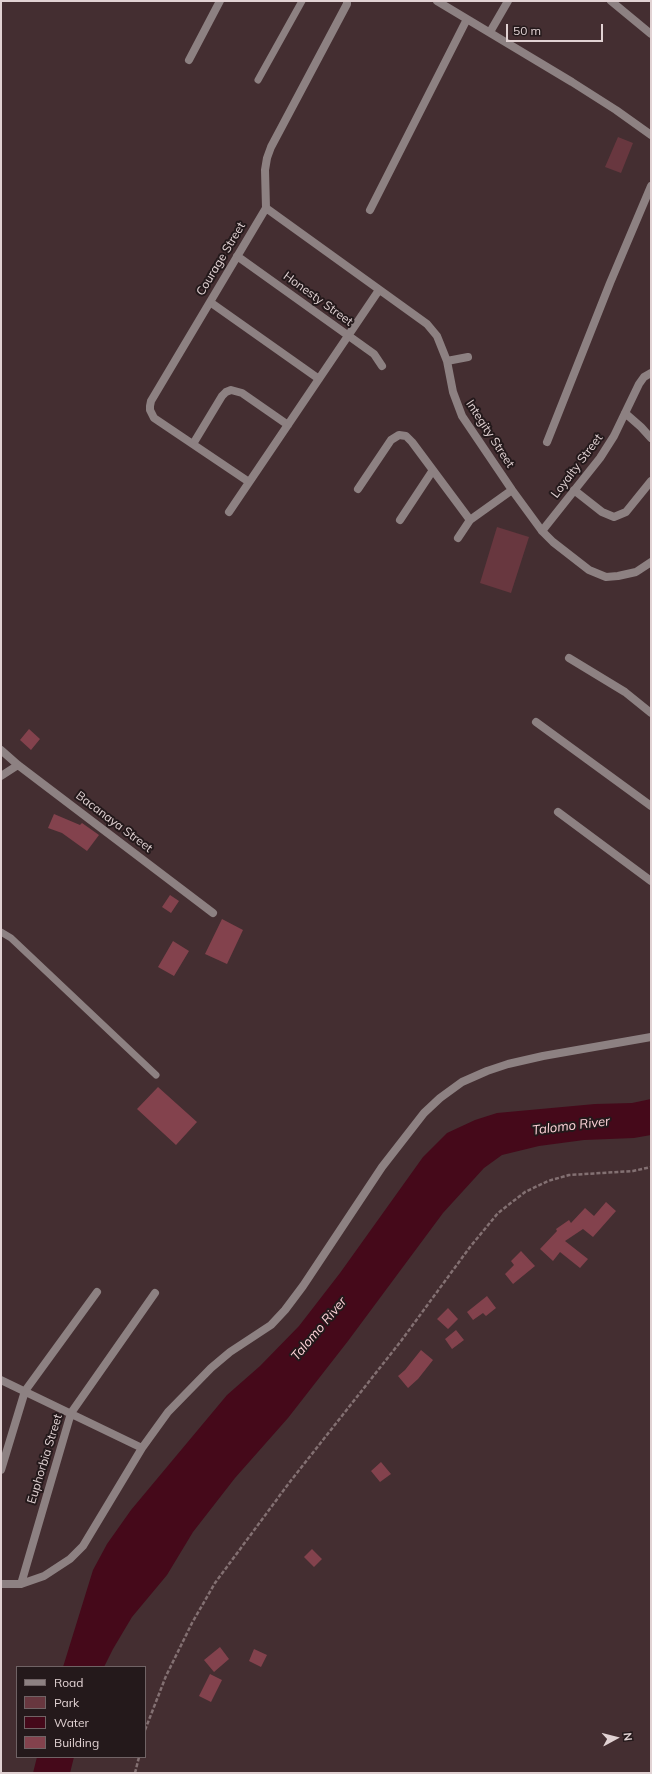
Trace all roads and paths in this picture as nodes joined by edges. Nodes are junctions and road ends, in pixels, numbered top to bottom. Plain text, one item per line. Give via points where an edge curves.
1 (220, 1) edge
2 (302, 1) edge
3 (437, 1) edge
4 (508, 1) edge
5 (611, 1) edge
6 (349, 2) edge
7 (467, 19) junction
8 (490, 32) junction
9 (651, 34) edge
10 (189, 60) dead end
11 (258, 80) dead end
12 (651, 135) edge
13 (651, 186) edge
14 (266, 208) junction
15 (370, 210) dead end
16 (237, 256) junction
17 (380, 290) junction
18 (210, 302) junction
19 (348, 336) junction
20 (468, 357) dead end
21 (447, 361) junction
22 (382, 366) dead end
23 (651, 373) edge
24 (319, 379) junction
25 (626, 413) junction
26 (288, 425) junction
27 (651, 438) edge
28 (547, 442) dead end
29 (193, 444) junction
30 (433, 470) junction
31 (651, 481) edge
32 (249, 482) junction
33 (358, 489) dead end
34 (512, 490) junction
35 (574, 490) junction
36 (229, 512) dead end
37 (400, 520) dead end
38 (470, 520) junction
39 (542, 530) junction
40 (458, 538) dead end
41 (651, 562) edge
42 (568, 658) dead end
43 (651, 713) edge
44 (536, 722) dead end
45 (1, 750) edge
46 (18, 765) junction
47 (1, 776) edge
48 (651, 806) edge
49 (558, 812) dead end
50 (651, 882) edge
51 (213, 912) dead end
52 (1, 932) edge
53 (651, 1037) edge
54 (156, 1075) dead end
55 (651, 1167) edge
56 (97, 1292) dead end
57 (155, 1293) dead end
58 (1, 1380) edge
59 (25, 1391) junction
60 (71, 1413) junction
61 (142, 1448) junction
62 (1, 1470) edge
63 (1, 1584) edge
64 (21, 1584) junction
65 (146, 1727) edge
66 (139, 1758) edge
67 (135, 1773) edge

1 - 10 street
2 - 11 lane
3 - 7 street
4 - 8 street
5 - 9 street
6 - 14 street via 266,158
7 - 8 street
7 - 15 street
8 - 12 street via 616,110
13 - 28 street
14 - 16 street, Courage Street
14 - 17 street, Integity Street
16 - 18 street, Courage Street
16 - 19 street, Honesty Street
17 - 19 street
17 - 21 street, Integity Street via 427,324 437,336
18 - 24 street
18 - 29 street, Courage Street via 150,406 154,418
19 - 22 street, Honesty Street via 374,354
19 - 24 street
20 - 21 street
21 - 34 street, Integity Street via 453,392 462,416
23 - 25 street, Loyalty Street via 638,384
24 - 26 street
25 - 27 street
25 - 35 street, Loyalty Street via 603,453
26 - 29 street via 242,393 231,390 222,396
26 - 32 street
29 - 32 street, Courage Street
30 - 33 street via 412,442 406,436 399,435 391,440
30 - 37 street
30 - 38 street
31 - 35 street via 626,512 614,517 602,512
32 - 36 street
34 - 38 street
34 - 39 street, Integity Street
35 - 39 street, Loyalty Street
38 - 40 street
39 - 41 street, Integity Street via 568,555 606,577 626,575 643,569
42 - 43 street via 625,692
44 - 48 street
45 - 46 street, Bacanaya Street
46 - 47 street
46 - 51 street, Bacanaya Street
49 - 50 street
52 - 54 lane via 11,938
53 - 61 street via 508,1064 462,1082 440,1098 424,1113 382,1167 285,1310 271,1325 211,1368 168,1412
55 - 65 path via 569,1175 548,1181 525,1192 498,1213 215,1583 166,1676
56 - 59 street
57 - 60 street, Euphorbia Street
58 - 59 street
59 - 60 street
59 - 62 street
60 - 61 street
60 - 64 street, Euphorbia Street
61 - 64 street via 83,1546 57,1568
63 - 64 street
66 - 67 path

